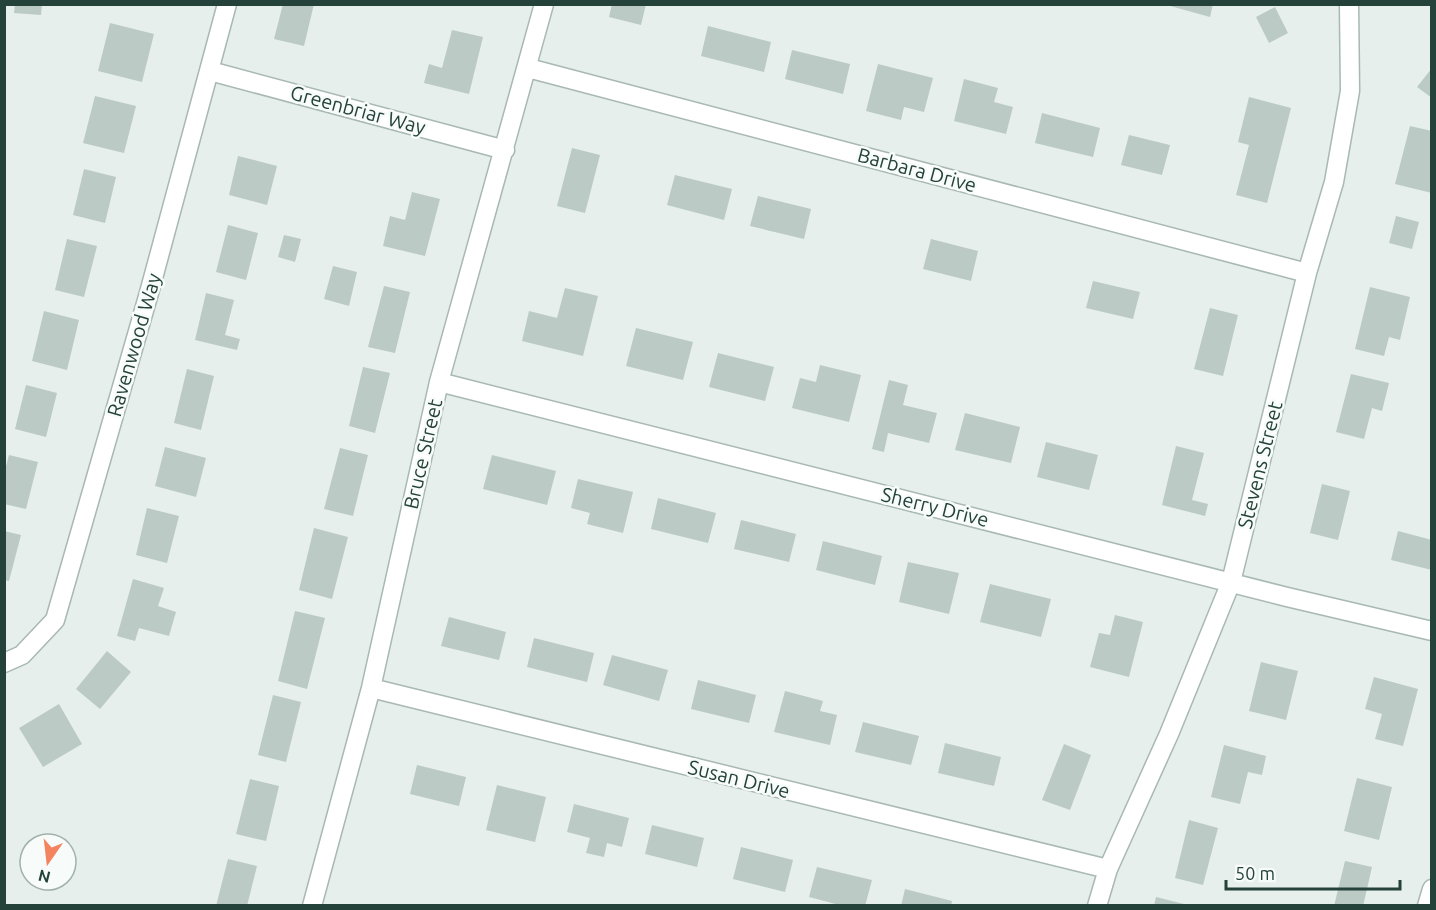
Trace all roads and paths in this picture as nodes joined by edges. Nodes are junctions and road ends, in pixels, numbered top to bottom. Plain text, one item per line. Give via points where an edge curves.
1 (227, 4) edge
2 (544, 4) edge
3 (1349, 4) edge
4 (528, 68) junction
5 (210, 71) junction
6 (505, 150) junction
7 (1307, 273) junction
8 (439, 382) junction
9 (1231, 582) junction
10 (1431, 631) edge
11 (4, 663) edge
12 (370, 688) junction
13 (1108, 869) junction
14 (1431, 889) edge
15 (312, 906) edge
16 (1097, 906) edge
17 (1427, 906) edge

1 - 5 street, Ravenwood Way
2 - 4 street, Bruce Street
3 - 7 street, Stevens Street via 1350,91 1334,182
4 - 6 street, Bruce Street
4 - 7 street, Barbara Drive
5 - 6 street, Greenbriar Way
5 - 11 street, Ravenwood Way via 55,620 22,656
6 - 8 street, Bruce Street
7 - 9 street, Stevens Street
8 - 9 street, Sherry Drive
8 - 12 street, Bruce Street
9 - 10 street, Sherry Drive
9 - 13 street, Stevens Street
12 - 13 street, Susan Drive
12 - 15 street, Bruce Street
13 - 16 street, Stevens Street
14 - 17 street

